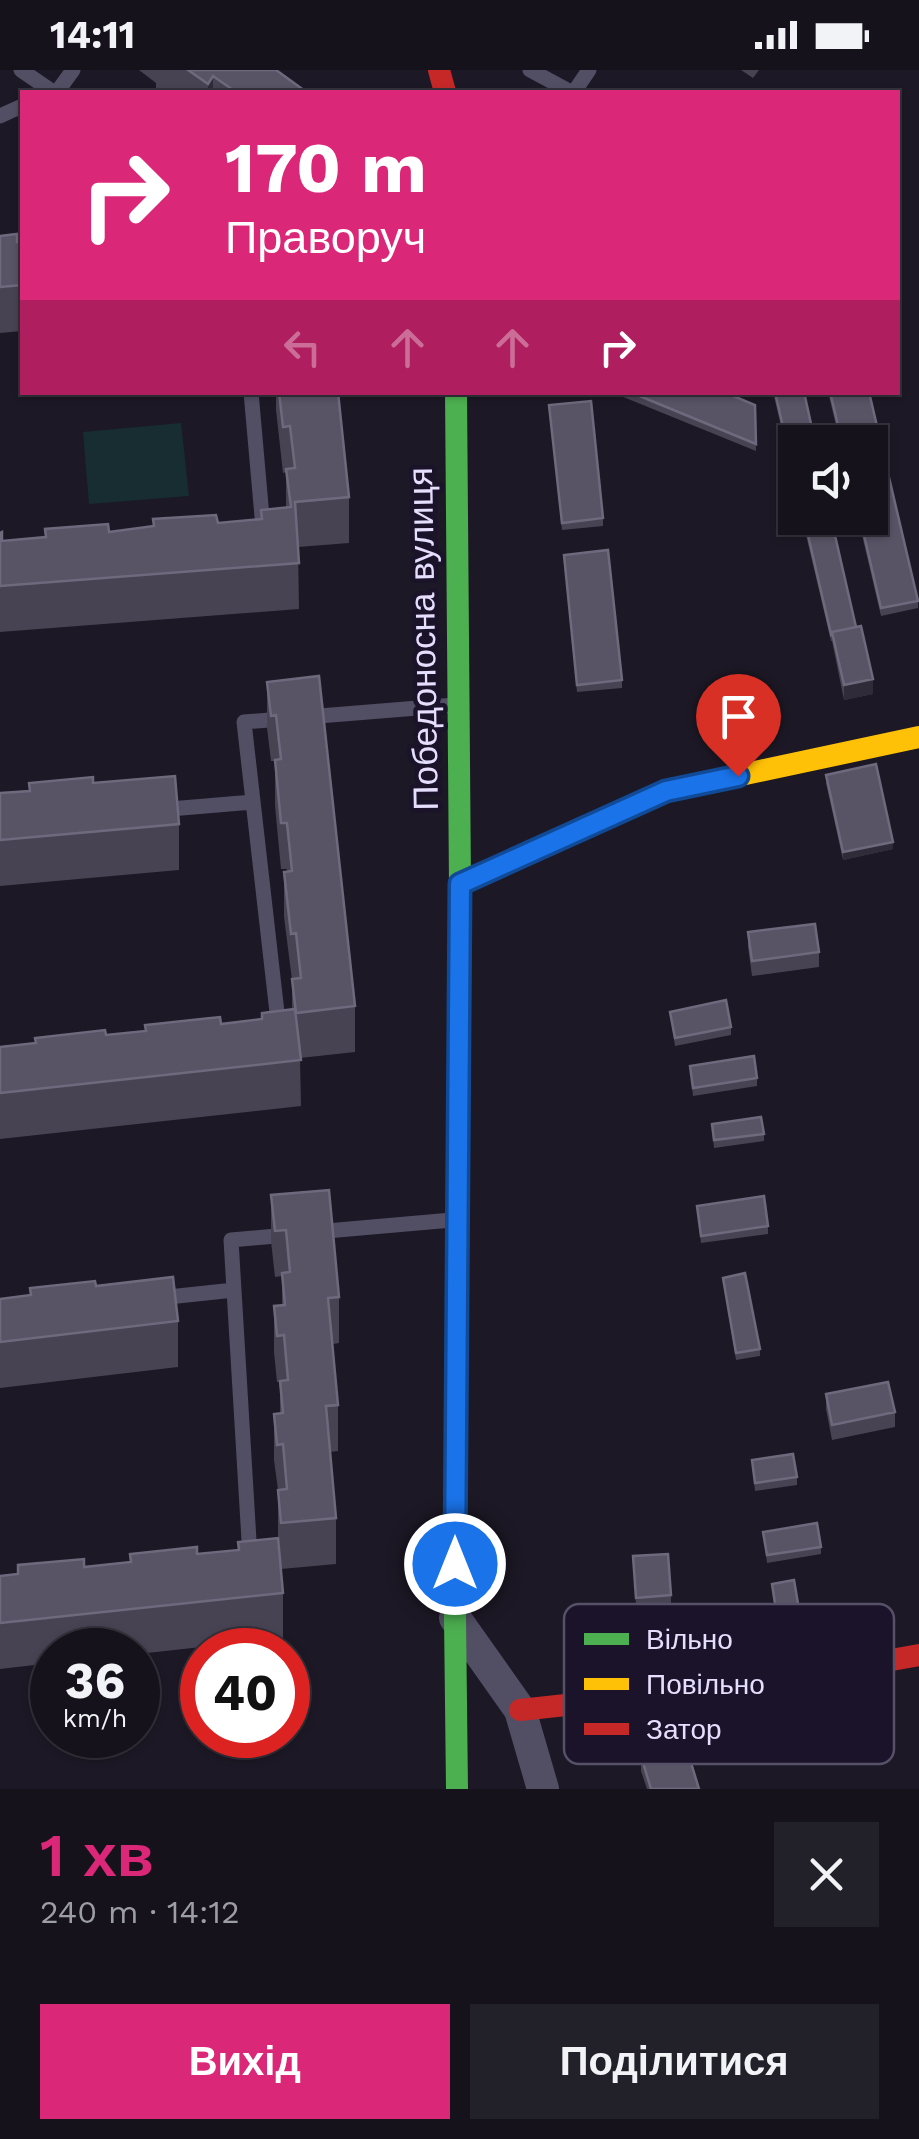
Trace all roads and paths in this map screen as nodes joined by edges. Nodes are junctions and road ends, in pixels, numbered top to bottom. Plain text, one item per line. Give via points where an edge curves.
1 (22, 70) edge
2 (73, 70) edge
3 (530, 70) edge
4 (52, 90) edge
5 (57, 90) edge
6 (569, 90) edge
7 (250, 395) edge
8 (456, 395) edge
9 (265, 544) edge
10 (459, 705) junction
11 (919, 737) edge
12 (252, 802) junction
13 (136, 812) edge
14 (460, 884) junction
15 (262, 1044) edge
16 (458, 1219) junction
17 (234, 1290) junction
18 (137, 1300) edge
19 (238, 1559) edge
20 (455, 1618) junction
21 (919, 1655) edge
22 (894, 1659) edge
23 (564, 1705) edge
24 (520, 1710) junction
25 (457, 1789) edge
26 (543, 1789) edge

1 - 4 lane
2 - 5 lane
3 - 6 lane
7 - 9 lane
8 - 10 street, Победоносна вулиця
10 - 12 lane via 244,722
10 - 14 street, Победоносна вулиця
11 - 14 street via 666,791
12 - 13 lane
12 - 15 lane via 280,1042
14 - 16 street, Победоносна вулиця
16 - 17 lane via 231,1240
16 - 20 street, Победоносна вулиця
17 - 18 lane
17 - 19 lane via 250,1557
20 - 24 street
20 - 25 street, Победоносна вулиця
21 - 22 street
23 - 24 street
24 - 26 street

